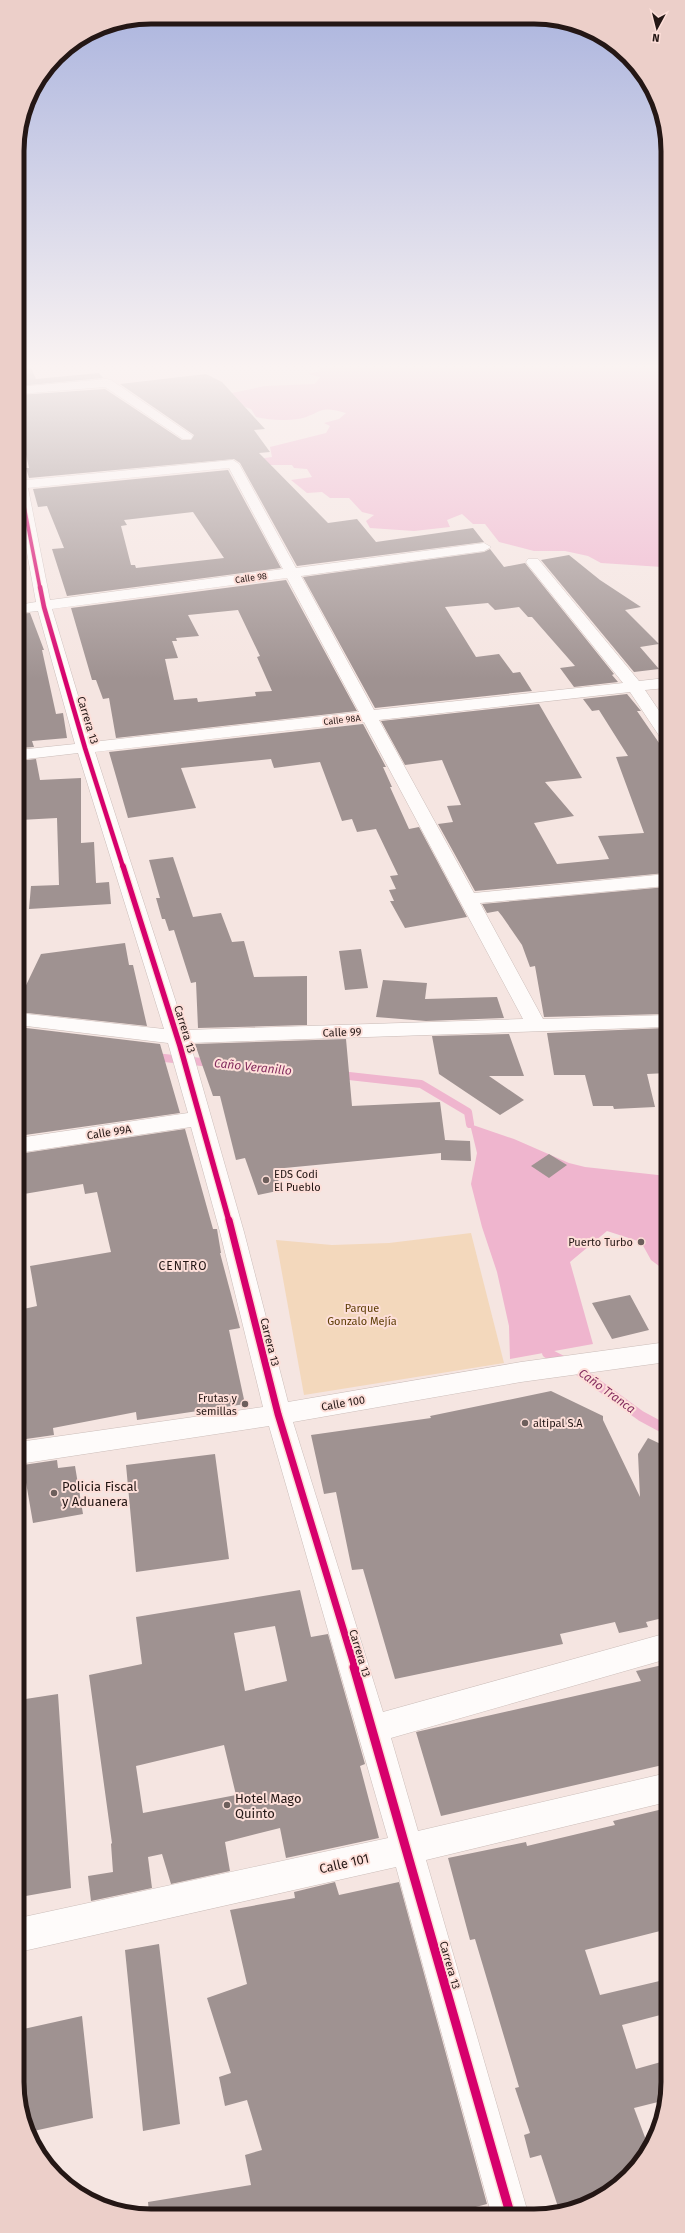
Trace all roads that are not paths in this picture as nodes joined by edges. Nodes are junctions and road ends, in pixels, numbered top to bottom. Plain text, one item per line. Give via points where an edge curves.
1 (159, 470) edge
2 (236, 470) edge
3 (24, 482) edge
4 (24, 507) edge
5 (484, 547) dead end
6 (533, 562) dead end
7 (291, 573) junction
8 (44, 607) junction
9 (24, 609) edge
10 (661, 684) edge
11 (635, 687) junction
12 (369, 716) junction
13 (661, 726) edge
14 (85, 748) junction
15 (24, 754) edge
16 (661, 880) edge
17 (467, 899) junction
18 (24, 1020) edge
19 (661, 1021) edge
20 (536, 1025) junction
21 (181, 1051) junction
22 (200, 1118) junction
23 (24, 1145) edge
24 (661, 1353) edge
25 (278, 1414) junction
26 (24, 1451) edge
27 (661, 1648) edge
28 (373, 1729) junction
29 (661, 1788) edge
30 (406, 1849) junction
31 (24, 1934) edge
32 (509, 2209) edge

1 - 3 street
2 - 7 street
4 - 8 street, Carrera 13
5 - 7 street, Calle 98
6 - 11 street
7 - 8 street, Calle 98
7 - 12 street
8 - 9 street, Calle 98
8 - 14 street, Carrera 13
10 - 11 street, Calle 98A
11 - 12 street, Calle 98A
11 - 13 street
12 - 14 street, Calle 98A
12 - 17 street
14 - 15 street, Calle 98A
14 - 21 street, Carrera 13
16 - 17 street
17 - 20 street
18 - 21 street, Calle 99
19 - 20 street, Calle 99
20 - 21 street, Calle 99
21 - 22 street, Carrera 13
22 - 23 street, Calle 99A
22 - 25 street, Carrera 13
24 - 25 street, Calle 100 via 521,1372
25 - 26 street, Calle 100
25 - 28 street, Carrera 13
27 - 28 street
28 - 30 street, Carrera 13
29 - 30 street, Calle 101
30 - 31 street, Calle 101
30 - 32 street, Carrera 13

